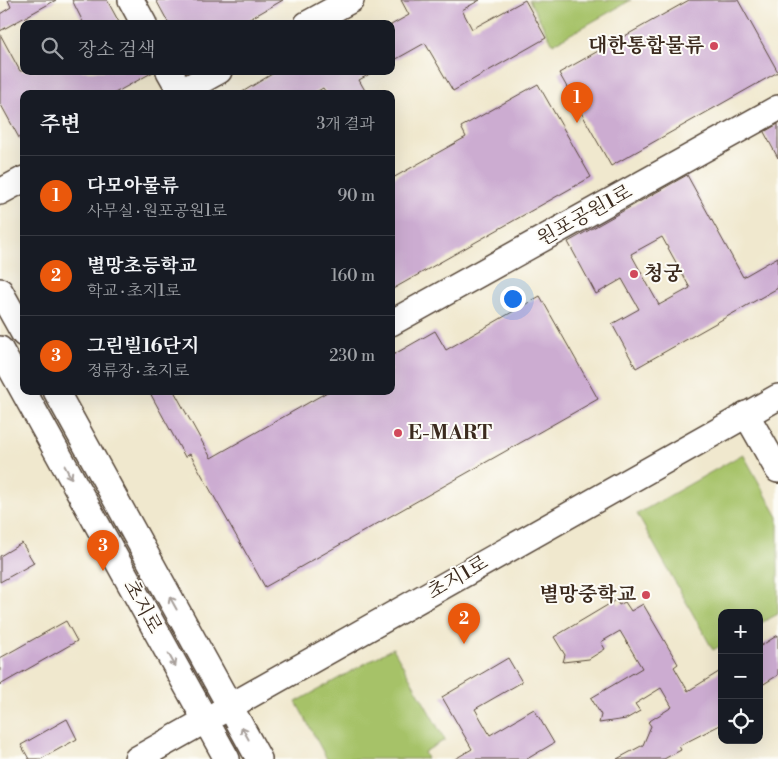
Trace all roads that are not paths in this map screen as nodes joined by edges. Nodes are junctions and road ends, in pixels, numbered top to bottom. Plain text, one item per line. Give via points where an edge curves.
1 (131, 0) edge
2 (351, 0) edge
3 (142, 20) edge
4 (314, 20) edge
5 (209, 75) edge
6 (177, 88) edge
7 (778, 108) edge
8 (20, 181) edge
9 (0, 192) edge
10 (0, 291) edge
11 (395, 321) edge
12 (20, 327) edge
13 (0, 349) edge
14 (20, 385) edge
15 (25, 395) edge
16 (58, 395) edge
17 (778, 397) edge
18 (746, 414) junction
19 (778, 470) edge
20 (230, 707) junction
21 (206, 721) junction
22 (137, 759) edge
23 (227, 759) edge
24 (259, 759) edge

1 - 3 street
2 - 4 street
5 - 6 street
7 - 11 street, 원포공원1로
8 - 9 street
10 - 12 street
13 -> 14 street, 초지로
15 -> 21 street, 초지로
20 -> 16 street, 초지로
17 - 18 street, 초지1로
18 - 19 street
18 - 20 street, 초지1로
20 - 21 street, 초지1로
24 -> 20 street, 초지로
21 - 22 street, 초지1로
21 - 23 street, 초지로

